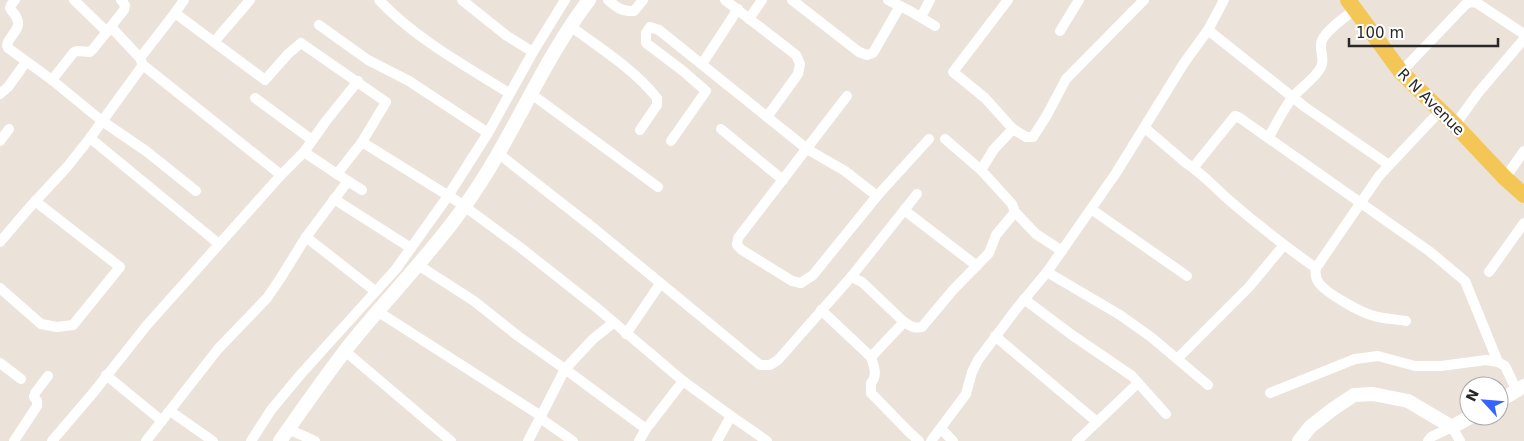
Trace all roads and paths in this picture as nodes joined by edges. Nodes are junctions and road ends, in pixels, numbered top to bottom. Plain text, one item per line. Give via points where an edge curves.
1 (16, 0) edge
2 (74, 0) edge
3 (121, 0) edge
4 (250, 0) edge
5 (379, 0) edge
6 (462, 0) edge
7 (565, 0) edge
8 (589, 0) edge
9 (608, 0) edge
10 (643, 0) edge
11 (725, 0) edge
12 (762, 0) edge
13 (792, 0) edge
14 (888, 0) edge
15 (930, 0) edge
16 (1008, 0) edge
17 (1079, 0) edge
18 (1144, 0) edge
19 (1224, 0) edge
20 (1464, 2) edge
21 (179, 4) edge
22 (1351, 5) edge
23 (900, 6) junction
24 (738, 10) junction
25 (921, 17) junction
26 (749, 19) junction
27 (319, 25) dead end
28 (570, 26) junction
29 (935, 26) dead end
30 (109, 29) junction
31 (1208, 30) junction
32 (1060, 31) dead end
33 (1524, 34) edge
34 (1524, 39) edge
35 (214, 42) junction
36 (533, 52) junction
37 (26, 62) junction
38 (141, 62) junction
39 (702, 64) junction
40 (1401, 72) junction
41 (52, 80) junction
42 (358, 81) junction
43 (509, 93) junction
44 (530, 93) junction
45 (0, 94) edge
46 (847, 96) dead end
47 (1293, 97) junction
48 (255, 98) dead end
49 (1440, 112) junction
50 (767, 117) junction
51 (102, 121) junction
52 (1455, 125) junction
53 (1145, 128) junction
54 (9, 129) dead end
55 (721, 129) dead end
56 (1013, 129) junction
57 (640, 130) dead end
58 (488, 133) junction
59 (1269, 137) junction
60 (90, 138) junction
61 (929, 139) dead end
62 (945, 139) dead end
63 (312, 140) junction
64 (0, 141) edge
65 (671, 141) dead end
66 (362, 142) junction
67 (807, 149) junction
68 (1524, 151) edge
69 (304, 152) junction
70 (499, 154) junction
71 (1389, 165) junction
72 (1193, 168) junction
73 (981, 170) junction
74 (337, 174) junction
75 (281, 176) junction
76 (1505, 178) junction
77 (783, 180) junction
78 (348, 181) junction
79 (658, 187) dead end
80 (362, 190) dead end
81 (196, 192) dead end
82 (917, 194) dead end
83 (1524, 195) edge
84 (877, 196) junction
85 (334, 199) junction
86 (35, 201) junction
87 (456, 201) junction
88 (1360, 202) junction
89 (1091, 209) junction
90 (904, 210) junction
91 (1015, 212) junction
92 (1524, 223) edge
93 (306, 237) junction
94 (0, 242) edge
95 (219, 244) junction
96 (1284, 245) junction
97 (411, 248) junction
98 (1062, 251) junction
99 (418, 265) junction
100 (977, 266) junction
101 (1316, 268) junction
102 (1047, 272) junction
103 (1489, 272) dead end
104 (1187, 276) dead end
105 (851, 277) junction
106 (660, 284) junction
107 (0, 288) edge
108 (375, 292) junction
109 (1024, 299) junction
110 (821, 310) junction
111 (378, 311) junction
112 (1406, 321) dead end
113 (904, 322) junction
114 (612, 323) junction
115 (626, 334) junction
116 (995, 336) junction
117 (345, 350) junction
118 (871, 358) junction
119 (1178, 360) junction
120 (1498, 362) junction
121 (0, 363) edge
122 (566, 369) junction
123 (106, 375) junction
124 (48, 376) dead end
125 (21, 379) dead end
126 (683, 381) junction
127 (1138, 382) junction
128 (1208, 385) dead end
129 (1520, 389) edge
130 (1270, 393) dead end
131 (1509, 395) edge
132 (170, 411) junction
133 (1166, 414) dead end
134 (731, 416) junction
135 (540, 417) junction
136 (162, 421) junction
137 (1097, 422) junction
138 (1459, 423) edge
139 (1452, 427) junction
140 (288, 429) junction
141 (646, 429) junction
142 (941, 429) junction
143 (14, 441) edge
144 (52, 441) edge
145 (146, 441) edge
146 (213, 441) edge
147 (251, 441) edge
148 (280, 441) edge
149 (316, 441) edge
150 (451, 441) edge
151 (528, 441) edge
152 (573, 441) edge
153 (639, 441) edge
154 (717, 441) edge
155 (768, 441) edge
156 (919, 441) edge
157 (931, 441) edge
158 (953, 441) edge
159 (1077, 441) edge
160 (1299, 441) edge
161 (1428, 441) edge
162 (1460, 441) edge

1 - 37 street via 10,8 18,19 18,25 7,45
2 - 30 street
3 - 30 street via 124,10
4 - 35 street
5 - 43 street via 414,33
6 - 36 street
7 - 36 street
8 - 28 street
9 - 10 street via 626,12 634,11
11 - 24 street
12 - 26 street
13 - 23 street via 867,55 873,53
14 - 23 street
15 - 25 street
16 - 56 street via 953,72 985,98
17 - 32 street
18 - 56 street via 1066,79 1033,137 1026,137
19 - 31 street
20 - 33 street via 1477,3
20 - 40 street
21 - 35 street
21 - 38 street
22 - 40 main road, R N Avenue
22 - 47 street via 1321,42 1321,68
23 - 25 street
24 - 26 street
24 - 39 street
25 - 29 street
26 - 50 street via 796,55 800,64 798,74
27 - 58 street via 368,60 417,86
28 - 44 street
28 - 57 street via 624,66 657,98 657,105
30 - 38 street
30 - 41 street via 90,52 77,51 70,56
31 - 47 street
31 - 53 street
34 - 52 street
35 - 42 street via 265,80 301,43
36 - 43 street
37 - 41 street
37 - 45 street
38 - 51 street
38 - 75 street
39 - 50 street
39 - 65 street via 659,30 650,28 646,33 646,43 706,91
40 - 49 main road, R N Avenue
41 - 51 street
42 - 63 street
42 - 66 street via 386,102
43 - 58 street
44 - 70 street
44 - 79 street
46 - 67 street
47 - 59 street
47 - 71 street
48 - 63 street
49 - 52 main road, R N Avenue
49 - 71 street
50 - 67 street
51 - 60 street
51 - 81 street via 146,151
52 - 76 main road, R N Avenue
53 - 72 street
53 - 89 street
54 - 64 street
55 - 77 street
56 - 73 street via 994,149
58 - 87 street
59 - 72 street via 1235,116
59 - 88 street
60 - 86 street
60 - 95 street
61 - 84 street
62 - 73 street
63 - 69 street
66 - 74 street
66 - 87 street
67 - 77 street
67 - 84 street via 845,171
68 - 76 street
69 - 74 street
69 - 75 street
70 - 87 street
70 - 106 street
71 - 88 street
72 - 96 street
73 - 91 street via 1012,204
74 - 78 street
75 - 95 street
76 - 83 main road, R N Avenue
77 - 84 street via 738,238 738,245 792,281 801,282 813,275
78 - 80 street
78 - 85 street
82 - 90 street
85 - 93 street
85 - 97 street
86 - 94 street
86 - 107 street via 120,267 73,325 41,324
87 - 97 street
87 - 99 street
87 - 114 street
88 - 101 street
88 - 120 street via 1465,281
89 - 98 street
89 - 104 street
90 - 100 street
90 - 105 street
91 - 98 street via 1036,234
91 - 100 street via 996,235 989,254
92 - 103 street
93 - 108 street
93 - 132 street via 267,298 218,349
95 - 123 street
96 - 101 street
96 - 119 street via 1249,287
97 - 108 street
98 - 102 street
99 - 111 street
99 - 122 street via 474,301
100 - 113 street via 922,327 912,327
101 - 112 street via 1318,283 1348,304 1371,315
102 - 109 street
102 - 119 street via 1120,315
105 - 110 street
105 - 113 street via 862,282
106 - 110 street via 760,365 770,365 778,360
106 - 115 street
108 - 147 street via 271,410
109 - 116 street
109 - 127 street
110 - 118 street
111 - 117 street
111 - 135 street
113 - 118 street
114 - 115 street
114 - 122 street
115 - 126 street
116 - 137 street
116 - 142 street via 978,360 966,394
117 - 140 street
117 - 150 street
118 - 156 street via 875,373 871,393
119 - 128 street
120 - 129 street via 1505,366
120 - 130 street via 1486,360 1415,366 1378,356 1355,359
121 - 125 street
122 - 135 street
122 - 141 street
123 - 136 street
123 - 144 street
124 - 143 street via 35,393 37,406
126 - 134 street
126 - 141 street
127 - 133 street
127 - 137 street
129 - 131 street
132 - 136 street
132 - 146 street
134 - 154 street
134 - 155 street
135 - 151 street
135 - 152 street
136 - 145 street
137 - 159 street
138 - 139 street
139 - 160 street via 1408,401 1373,394 1354,395 1310,427
139 - 161 street
139 - 162 street
140 - 148 street
140 - 149 street
141 - 153 street
142 - 157 street
142 - 158 street

